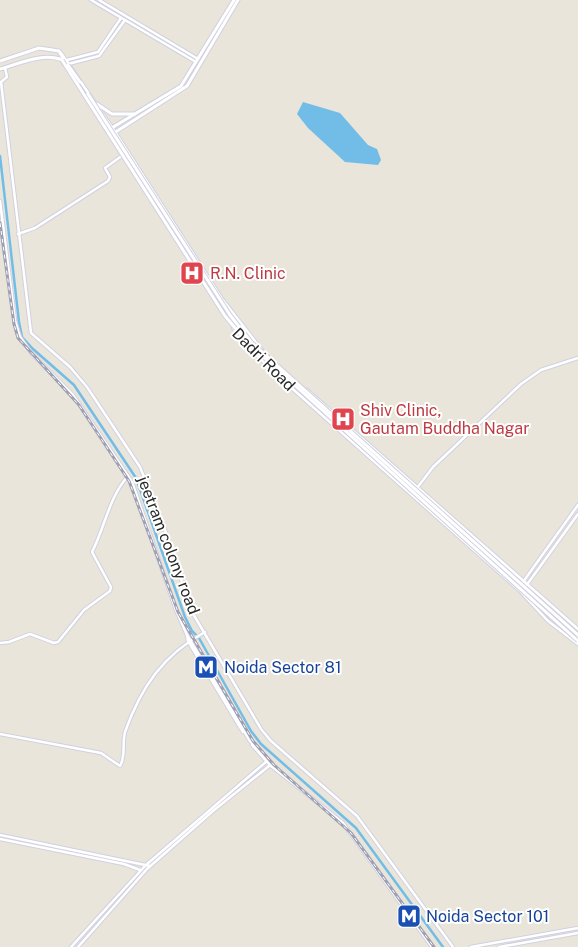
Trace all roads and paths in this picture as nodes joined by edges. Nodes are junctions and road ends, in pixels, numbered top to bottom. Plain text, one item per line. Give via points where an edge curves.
1 (91, 0) edge
2 (99, 0) edge
3 (234, 0) edge
4 (238, 0) edge
5 (122, 16) junction
6 (126, 18) junction
7 (196, 59) junction
8 (0, 61) edge
9 (65, 62) junction
10 (5, 68) junction
11 (0, 69) edge
12 (97, 104) junction
13 (135, 114) junction
14 (112, 127) junction
15 (108, 130) junction
16 (115, 132) junction
17 (110, 135) junction
18 (122, 155) junction
19 (0, 201) edge
20 (18, 234) junction
21 (197, 260) junction
22 (191, 264) junction
23 (578, 358) edge
24 (128, 476) junction
25 (417, 488) junction
26 (578, 505) edge
27 (578, 514) edge
28 (524, 582) junction
29 (527, 585) junction
30 (516, 588) junction
31 (520, 591) junction
32 (578, 629) edge
33 (203, 633) junction
34 (578, 635) edge
35 (190, 640) junction
36 (578, 642) edge
37 (0, 643) edge
38 (0, 734) edge
39 (267, 761) junction
40 (271, 765) junction
41 (0, 835) edge
42 (0, 839) edge
43 (146, 865) junction
44 (150, 866) junction
45 (140, 870) junction
46 (145, 872) junction
47 (578, 928) edge
48 (578, 933) edge
49 (71, 947) edge
50 (78, 947) edge
51 (432, 947) edge
52 (453, 947) edge
53 (471, 947) edge
54 (500, 947) edge

1 - 5 street
2 - 5 street
3 - 7 main road
4 - 16 main road via 187,86
5 - 6 street
5 - 9 street via 98,52
6 - 7 street
6 - 7 street via 189,58
6 - 9 street via 99,56
7 - 13 main road via 181,86
8 - 9 main road via 39,48 59,52
9 - 10 main road via 51,58 36,59
9 - 12 street, Dadri Road
9 - 15 street, Dadri Road
9 - 34 main road, bridge via 230,315 251,342
9 - 36 main road, bridge via 225,316 247,342
10 - 11 main road
10 - 20 street, jeetram colony road via 8,77 0,82
12 - 13 main road via 112,114
12 - 14 street, Dadri Road
13 - 14 main road
14 - 15 main road
14 - 16 street, Dadri Road
15 - 17 street, Dadri Road
16 - 17 main road
16 - 21 street, Dadri Road
17 - 18 street, Dadri Road
18 - 20 street via 105,168 110,177 108,181 35,228
18 - 22 street, Dadri Road
19 - 24 street via 15,321 20,337 32,354 73,395
20 - 33 street, jeetram colony road via 31,333 70,367 87,387 140,467 192,612
21 - 22 street
21 - 25 street, Dadri Road via 254,342
22 - 30 street, Dadri Road via 222,314 250,349
23 - 25 street via 540,370 521,384 433,467
24 - 35 street
24 - 37 street via 114,496 104,530 92,552 111,587 110,591 84,610 58,642 30,634
25 - 28 street, Dadri Road
26 - 28 street
27 - 29 street
28 - 29 street, Dadri Road
28 - 30 street
29 - 31 street
29 - 32 street, Dadri Road
30 - 31 street, Dadri Road
31 - 36 street, Dadri Road via 548,622
33 - 35 street
33 - 52 street, jeetram colony road via 271,741 358,816
35 - 38 street via 153,674 125,734 120,766 101,753
35 - 39 street via 248,740
39 - 40 street
39 - 43 street
40 - 44 street
40 - 51 street via 343,824
41 - 43 street
42 - 45 street
43 - 44 street
43 - 45 street
44 - 46 street
45 - 46 street
45 - 49 street
46 - 50 street
47 - 53 street
48 - 54 street

